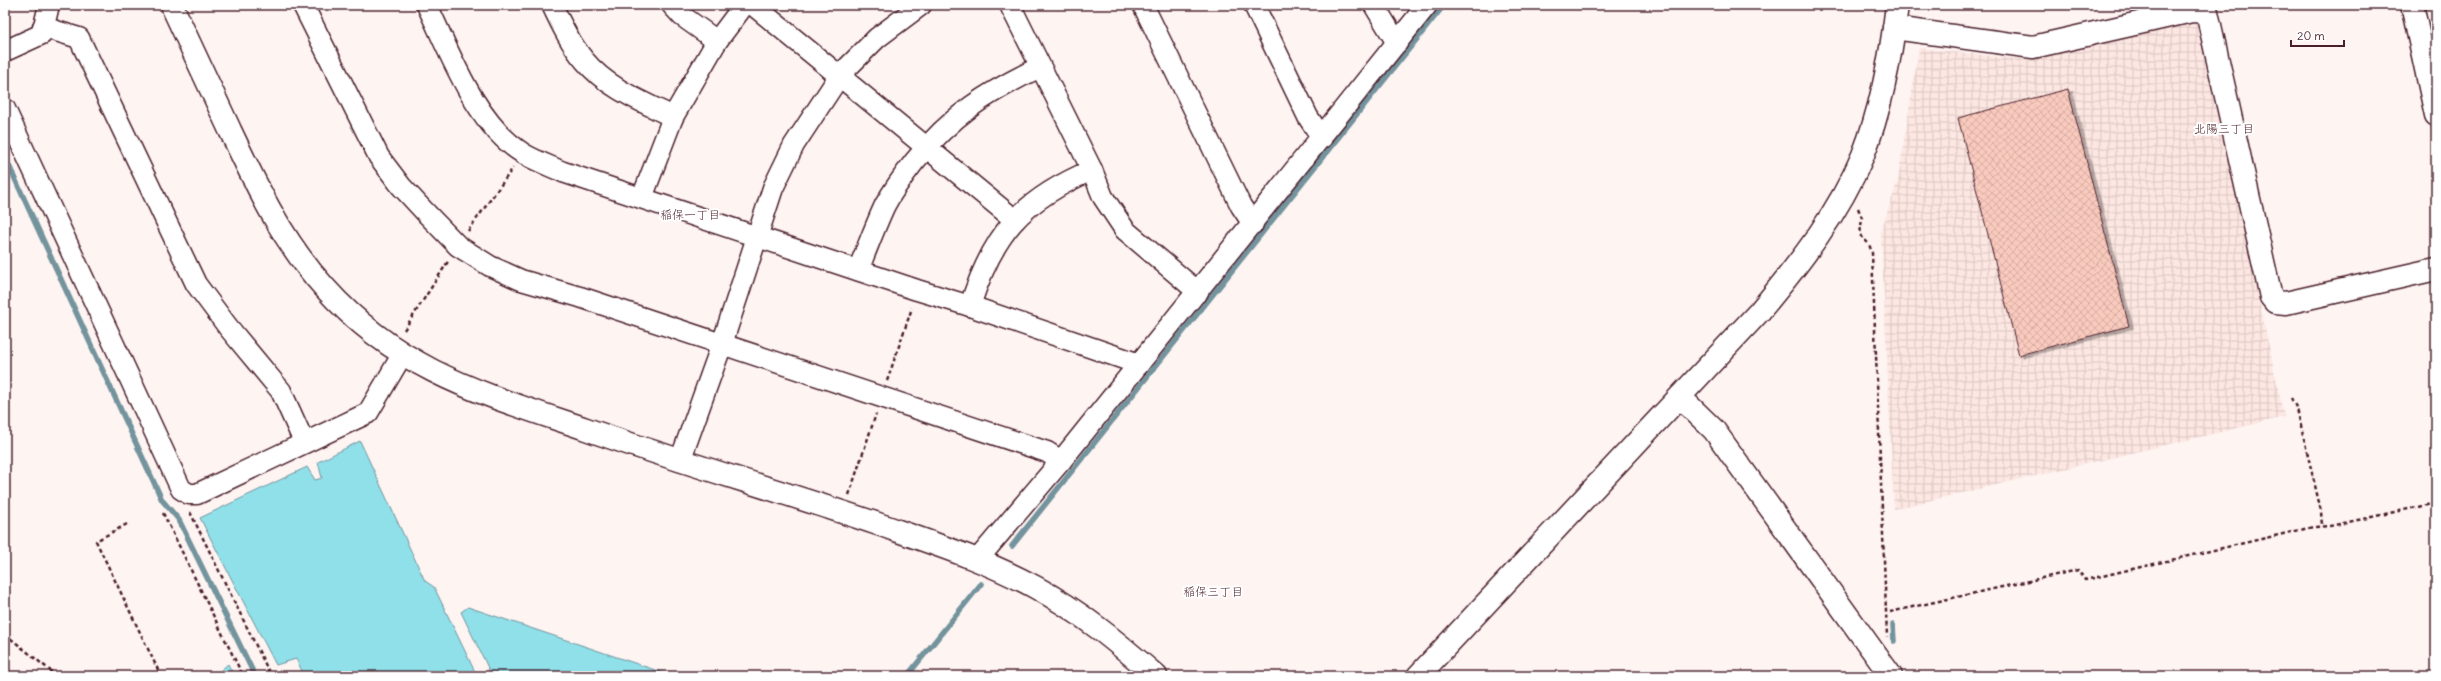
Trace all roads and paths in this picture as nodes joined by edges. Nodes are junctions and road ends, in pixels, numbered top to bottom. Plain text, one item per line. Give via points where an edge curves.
1 (49, 5) edge
2 (173, 5) edge
3 (303, 5) edge
4 (427, 5) edge
5 (552, 5) edge
6 (672, 5) edge
7 (744, 5) edge
8 (753, 5) edge
9 (921, 5) edge
10 (1010, 5) edge
11 (1143, 5) edge
12 (1254, 5) edge
13 (1374, 5) edge
14 (1427, 5) edge
15 (1897, 5) edge
16 (2412, 5) edge
17 (43, 27) junction
18 (1894, 28) junction
19 (717, 41) junction
20 (1397, 43) junction
21 (5, 51) edge
22 (1040, 67) junction
23 (840, 75) junction
24 (5, 109) edge
25 (2436, 115) edge
26 (673, 117) junction
27 (1322, 138) junction
28 (926, 148) junction
29 (1092, 170) junction
30 (1843, 193) junction
31 (642, 198) junction
32 (1015, 220) junction
33 (1253, 224) junction
34 (757, 237) junction
35 (2436, 269) edge
36 (858, 270) junction
37 (1198, 292) junction
38 (970, 306) junction
39 (722, 344) junction
40 (402, 355) junction
41 (1139, 364) junction
42 (1680, 397) junction
43 (2291, 398) dead end
44 (304, 442) junction
45 (680, 461) junction
46 (1061, 461) junction
47 (2436, 503) edge
48 (187, 508) dead end
49 (163, 513) dead end
50 (127, 524) dead end
51 (2322, 527) junction
52 (978, 558) junction
53 (1890, 612) dead end
54 (5, 634) edge
55 (1878, 658) junction
56 (57, 676) edge
57 (161, 676) edge
58 (243, 676) edge
59 (271, 676) edge
60 (1156, 676) edge
61 (1418, 676) edge
62 (1891, 676) edge

1 - 17 street
2 - 40 street via 273,218 325,289 354,318
3 - 39 street via 379,157 401,186 458,246 490,266 521,280
4 - 31 street via 476,102 507,141 523,153 562,172
5 - 26 street via 572,43 590,66 619,90
6 - 19 street via 682,16
7 - 19 street
8 - 23 street
9 - 23 street via 877,38
10 - 22 street
11 - 33 street via 1241,206
12 - 27 street via 1308,117
13 - 20 street
14 - 20 street
15 - 18 street
16 - 25 street
17 - 21 street via 42,34
17 - 44 street via 79,38 196,284 281,391
18 - 30 street via 1882,97 1873,128 1862,157
18 - 35 street via 2033,47 2192,11 2207,12 2274,302 2286,303
19 - 26 street
20 - 27 street
22 - 28 street via 980,99 949,123
22 - 29 street
23 - 28 street
23 - 34 street via 790,152 772,188
24 - 44 street via 181,489 189,494 197,494
26 - 31 street
27 - 33 street
28 - 32 street
28 - 36 street via 886,204
29 - 32 street via 1059,184 1035,200
29 - 37 street via 1103,197 1125,230
30 - 42 street via 1825,225 1782,284
30 - 55 path via 1857,205 1862,218 1860,236 1869,244 1872,253 1888,636
31 - 34 street
32 - 38 street via 981,272
33 - 37 street
34 - 36 street
34 - 39 street
36 - 38 street
37 - 41 street
38 - 41 street
39 - 45 street
39 - 46 street via 1047,452
40 - 44 street via 368,413
40 - 45 street via 460,385
41 - 46 street
42 - 55 street via 1714,430
42 - 61 street
43 - 51 path via 2297,409 2320,504
45 - 52 street
46 - 52 street
47 - 51 path
48 - 59 path
49 - 58 path
50 - 57 path via 96,541
51 - 53 path via 2085,580 2078,570
52 - 60 street via 1038,588 1100,627
54 - 56 path
55 - 62 street

